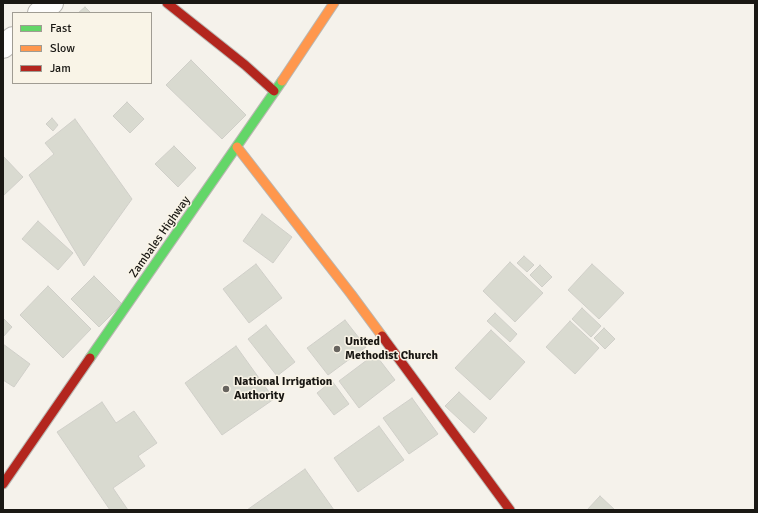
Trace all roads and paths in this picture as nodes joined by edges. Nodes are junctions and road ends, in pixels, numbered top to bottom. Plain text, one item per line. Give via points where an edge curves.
1 (52, 3) edge
2 (167, 3) edge
3 (334, 3) edge
4 (40, 12) edge
5 (12, 39) edge
6 (3, 47) edge
7 (274, 91) junction
8 (237, 147) junction
9 (3, 484) edge
10 (510, 510) edge

1 - 4 street
2 - 7 street
3 - 7 street, Zambales Highway
5 - 6 street
7 - 8 street, Zambales Highway
8 - 9 street, Zambales Highway
8 - 10 street via 351,294

